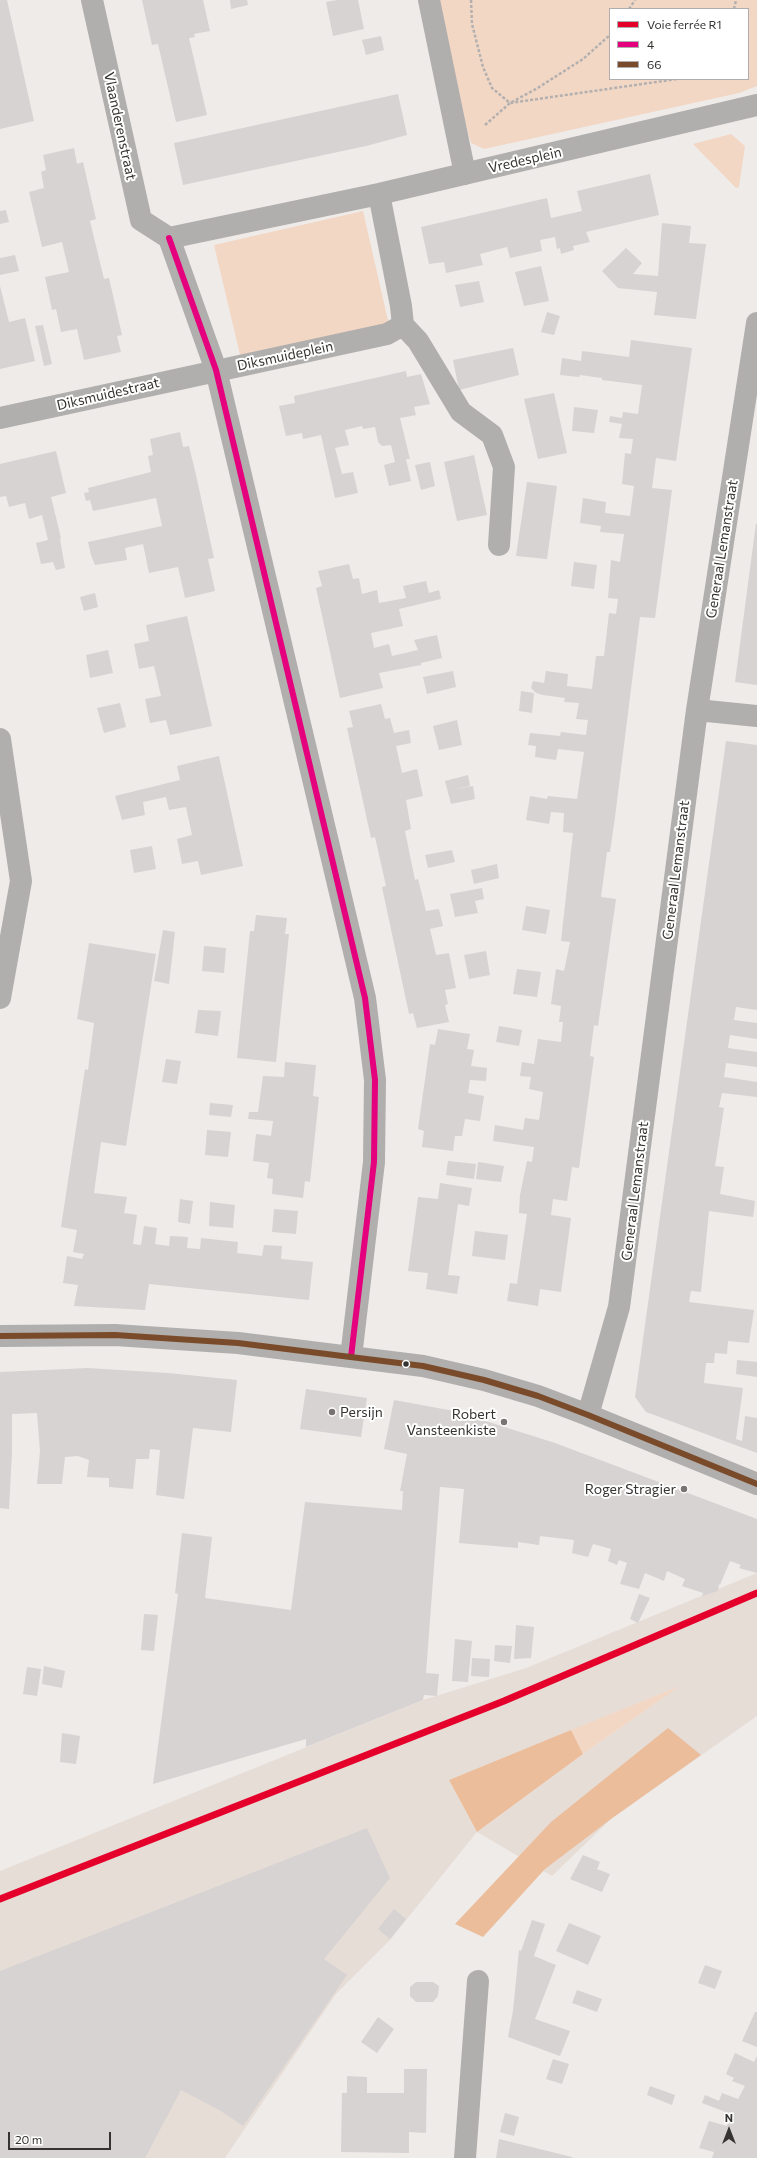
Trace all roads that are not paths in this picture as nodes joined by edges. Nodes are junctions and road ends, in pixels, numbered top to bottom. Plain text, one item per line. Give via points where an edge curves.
1 (92, 0) edge
2 (429, 0) edge
3 (757, 105) edge
4 (465, 174) junction
5 (379, 194) junction
6 (169, 238) junction
7 (757, 323) edge
8 (403, 325) junction
9 (216, 370) junction
10 (0, 418) edge
11 (499, 545) dead end
12 (697, 710) junction
13 (757, 716) edge
14 (0, 739) edge
15 (0, 998) edge
16 (0, 1336) edge
17 (351, 1357) junction
18 (588, 1414) junction
19 (757, 1484) edge
20 (478, 1981) dead end
21 (465, 2158) edge

1 - 6 street, Vlaanderenstraat via 141,220
2 - 4 street
3 - 4 street, Vredesplein
4 - 5 street
5 - 6 street
5 - 8 street
6 - 9 street
7 - 12 street, Generaal Lemanstraat
8 - 9 street, Diksmuideplein via 387,334
8 - 11 street via 418,341 461,412 492,435 504,467
9 - 10 street, Diksmuidestraat
9 - 17 street via 364,998 375,1080 374,1162
12 - 13 street
12 - 18 street, Generaal Lemanstraat via 619,1307
14 - 15 street via 21,881
16 - 17 street via 115,1335 238,1343
17 - 18 street via 416,1365 484,1380
18 - 19 street
20 - 21 street

